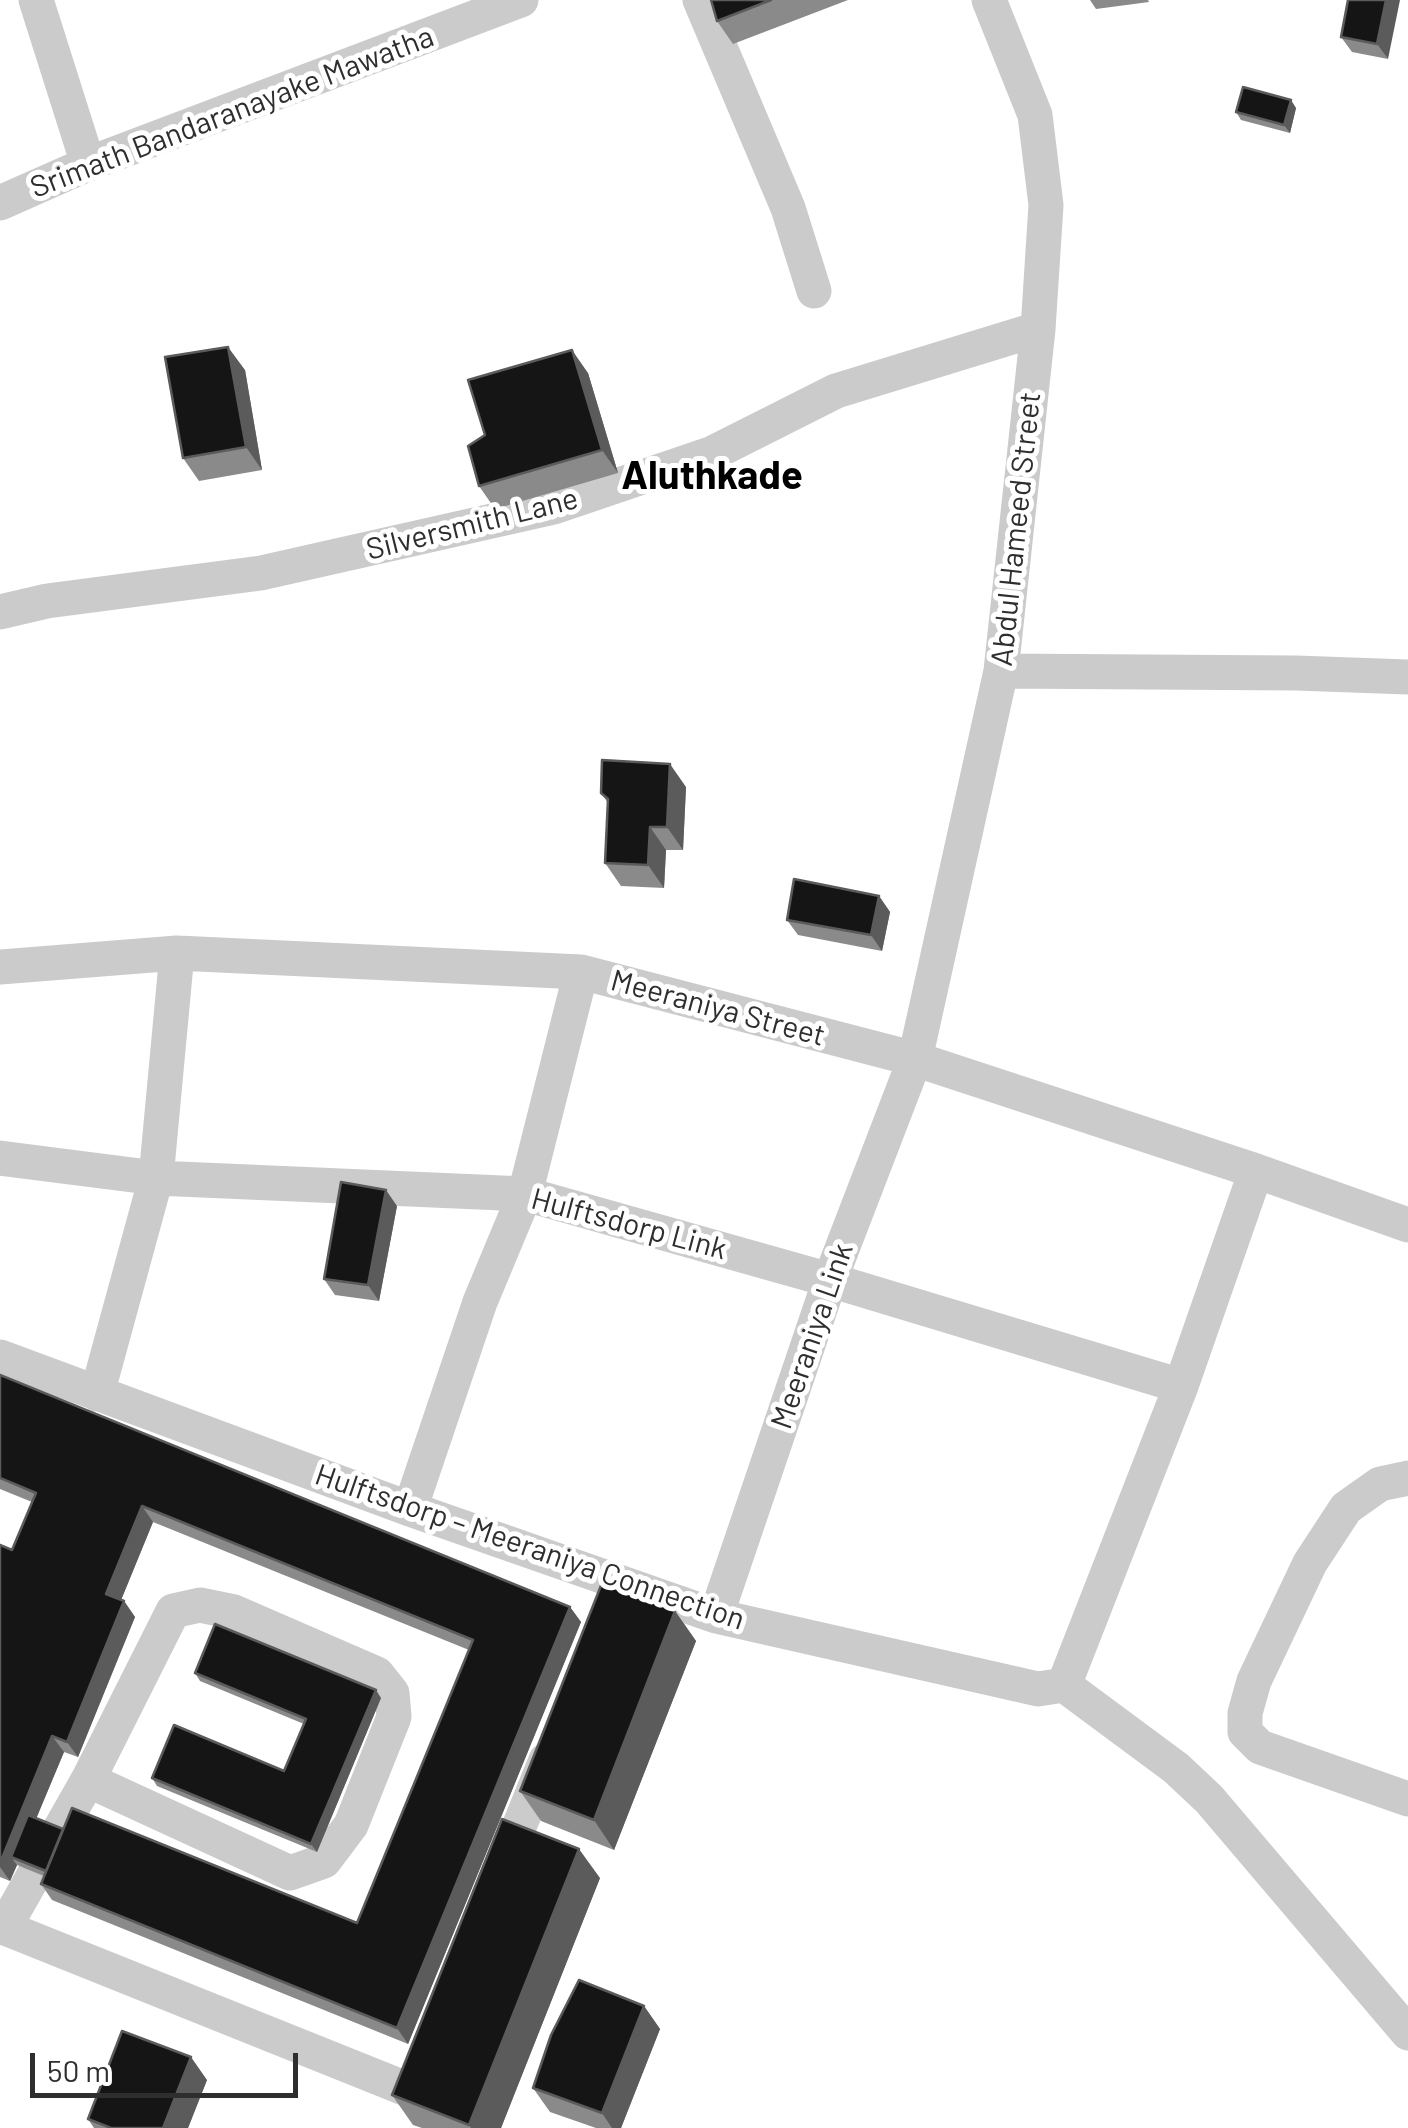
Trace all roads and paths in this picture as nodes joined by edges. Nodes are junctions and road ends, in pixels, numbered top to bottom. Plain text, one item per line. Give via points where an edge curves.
1 (36, 0) edge
2 (521, 0) edge
3 (700, 0) edge
4 (988, 0) edge
5 (88, 164) junction
6 (0, 203) edge
7 (814, 291) dead end
8 (1038, 328) junction
9 (0, 612) edge
10 (1001, 671) junction
11 (1408, 677) edge
12 (177, 953) junction
13 (0, 967) edge
14 (581, 972) junction
15 (915, 1059) junction
16 (0, 1158) edge
17 (1256, 1171) junction
18 (156, 1178) junction
19 (525, 1194) junction
20 (1408, 1224) edge
21 (830, 1280) junction
22 (0, 1358) edge
23 (1180, 1386) junction
24 (97, 1394) junction
25 (1408, 1478) edge
26 (410, 1509) junction
27 (716, 1616) junction
28 (1064, 1685) junction
29 (561, 1721) edge
30 (88, 1780) junction
31 (1408, 1799) edge
32 (488, 1906) edge
33 (2, 1927) edge
34 (1408, 2033) edge
35 (436, 2036) edge

1 - 5 street
2 - 5 street, Srimath Bandaranayake Mawatha
3 - 7 street via 788,208
4 - 8 street, Abdul Hameed Street via 1036,115 1046,205
5 - 6 street, Srimath Bandaranayake Mawatha
8 - 9 street, Silversmith Lane via 836,391 713,453 554,508 261,574
8 - 10 street, Abdul Hameed Street
10 - 11 street
10 - 15 street, Abdul Hameed Street
12 - 13 street, Meeraniya Street
12 - 14 street, Meeraniya Street
12 - 18 street
14 - 15 street, Meeraniya Street
14 - 19 street
15 - 17 street, Meeraniya Street
15 - 21 street, Meeraniya Link
16 - 18 street, Hulftsdorp Link
17 - 20 street, Meeraniya Street
17 - 23 street
18 - 19 street, Hulftsdorp Link
18 - 24 street
19 - 21 street, Hulftsdorp Link
19 - 26 street via 480,1302
21 - 23 street, Hulftsdorp Link
21 - 27 street, Meeraniya Link
22 - 24 street, Hulftsdorp – Meeraniya Connection
23 - 28 street
24 - 26 street, Hulftsdorp – Meeraniya Connection
25 - 31 street via 1380,1484 1346,1508 1310,1563 1254,1681 1245,1732 1260,1748
26 - 27 street, Hulftsdorp – Meeraniya Connection
27 - 28 street, Hulftsdorp – Meeraniya Connection via 1038,1689
28 - 34 street via 1210,1800
29 - 32 street
30 - 30 street via 290,1872 324,1861 351,1825 394,1717 392,1692 377,1674 234,1612 200,1604 173,1610
30 - 33 street
33 - 35 street via 414,2092

